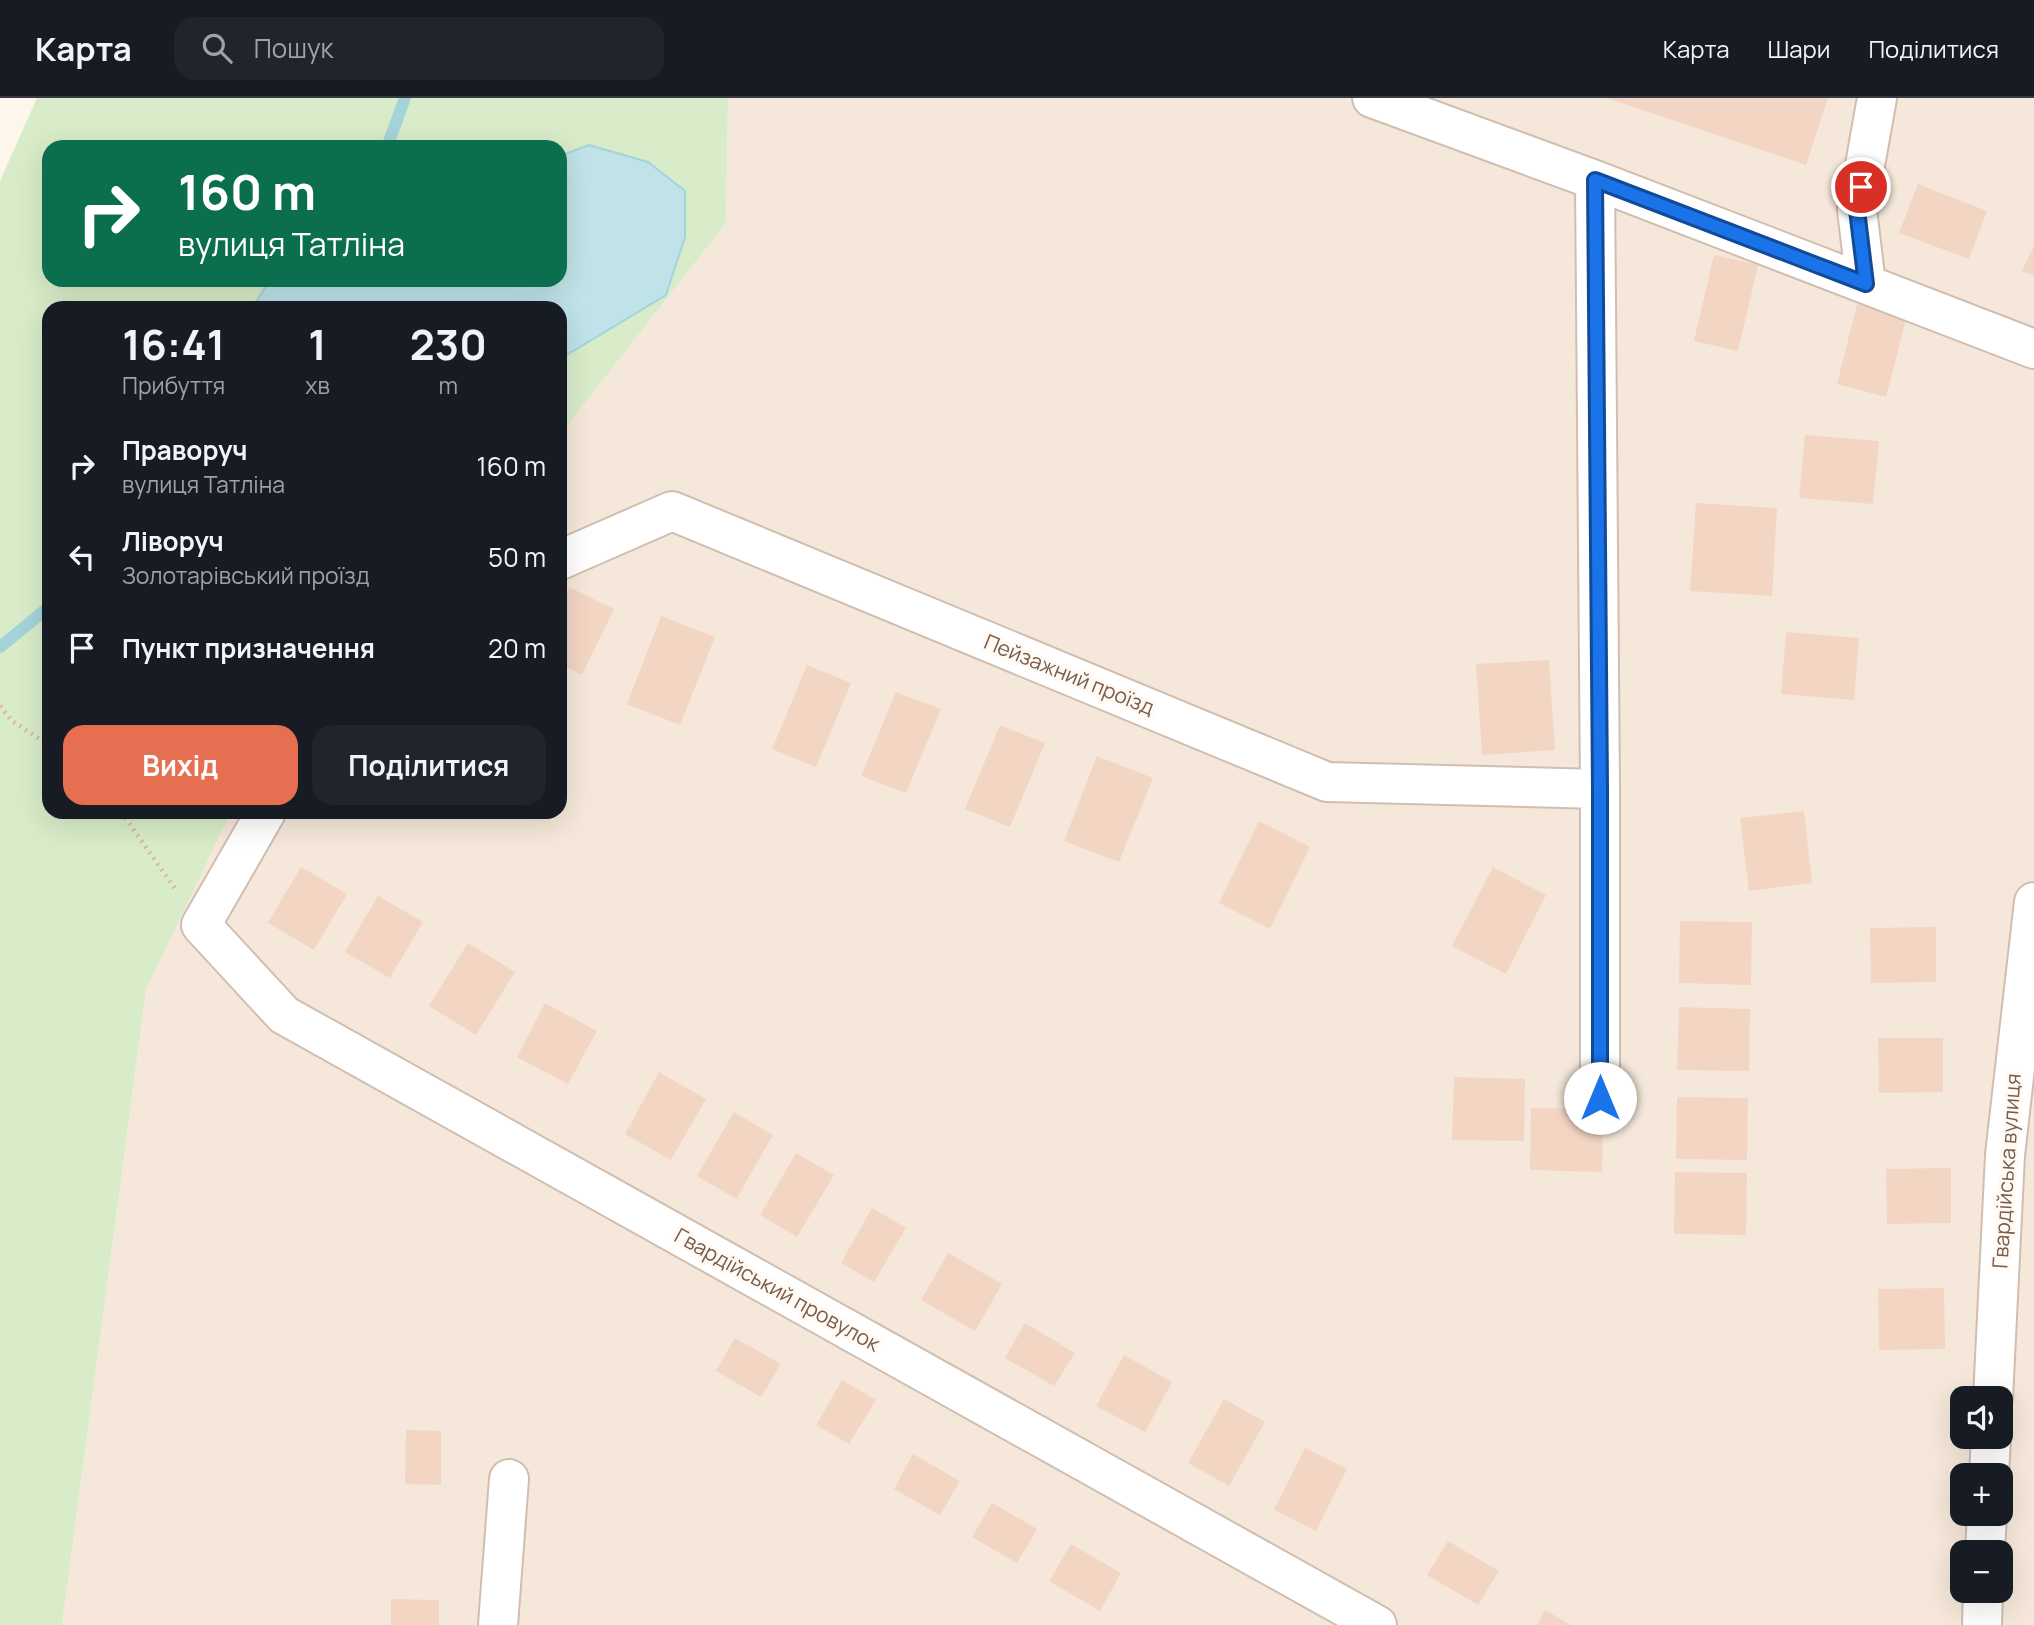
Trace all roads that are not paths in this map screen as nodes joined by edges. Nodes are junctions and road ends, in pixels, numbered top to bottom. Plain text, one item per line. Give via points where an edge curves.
1 (1372, 98) edge
2 (1877, 98) edge
3 (1595, 180) junction
4 (1866, 284) junction
5 (2034, 349) edge
6 (567, 557) edge
7 (1600, 789) junction
8 (262, 819) edge
9 (2034, 902) edge
10 (1600, 1098) dead end
11 (1994, 1386) edge
12 (509, 1479) dead end
13 (1983, 1603) edge
14 (498, 1625) edge
15 (1377, 1625) edge
16 (1982, 1625) edge

1 - 3 street
2 - 4 street via 1857,210
3 - 4 street
3 - 7 street
4 - 5 street
6 - 7 street, Пейзажний проїзд via 672,511 1328,782
7 - 10 street
8 - 15 street, Гвардійський провулок via 201,925 284,1015
9 - 11 street, Гвардійська вулиця via 2005,1155
12 - 14 street
13 - 16 street

